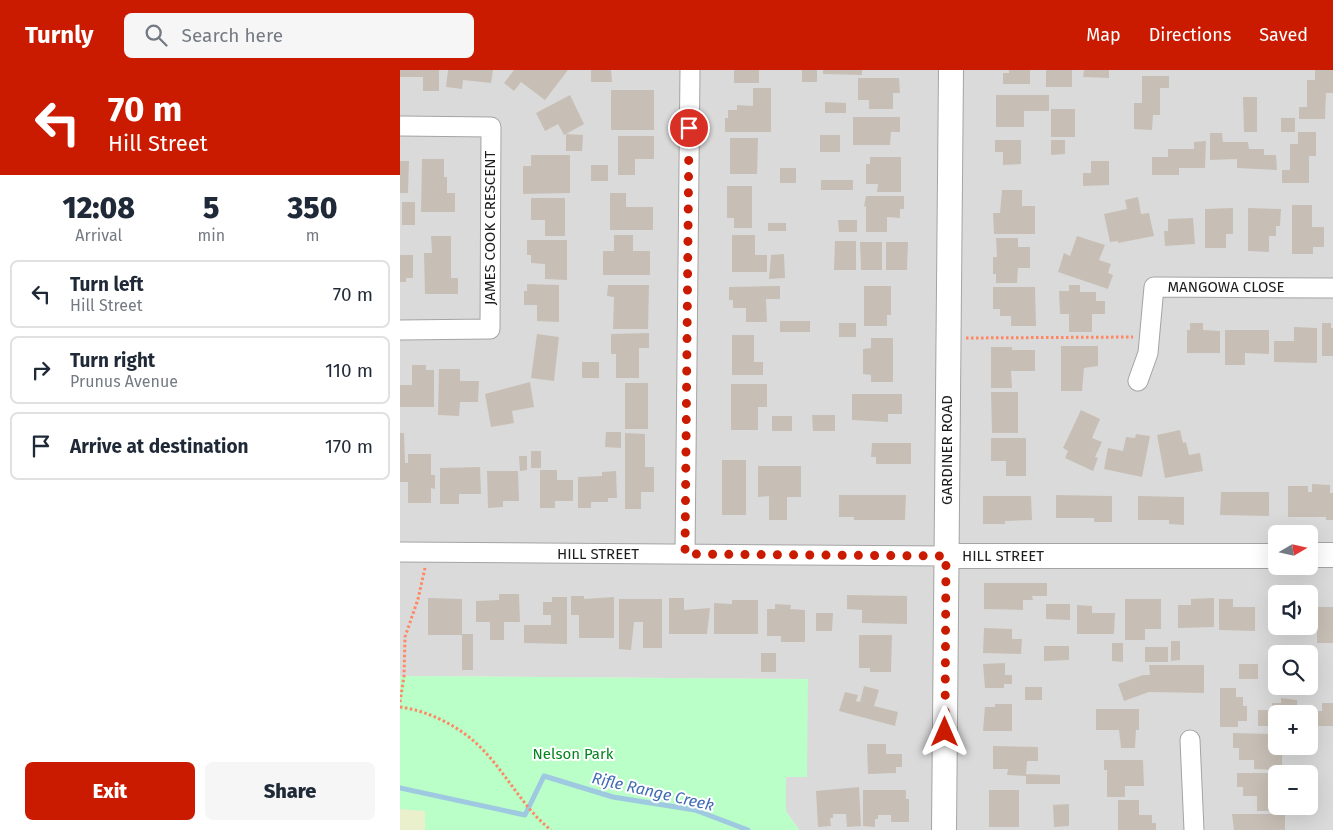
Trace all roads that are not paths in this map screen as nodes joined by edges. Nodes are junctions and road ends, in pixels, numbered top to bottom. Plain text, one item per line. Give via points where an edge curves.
1 (690, 70) edge
2 (950, 70) edge
3 (400, 126) edge
4 (1333, 288) edge
5 (400, 330) edge
6 (1138, 381) dead end
7 (400, 552) edge
8 (685, 554) junction
9 (1333, 555) edge
10 (946, 556) junction
11 (1268, 556) edge
12 (1318, 556) edge
13 (1190, 740) dead end
14 (944, 830) edge
15 (1194, 830) edge

1 - 8 street
2 - 10 street, GARDINER ROAD
3 - 5 street, JAMES COOK CRESCENT via 491,127 490,329
4 - 6 street, MANGOWA CLOSE via 1154,287 1148,353
7 - 8 street, HILL STREET
8 - 10 street, HILL STREET
9 - 12 street
10 - 11 street, HILL STREET
10 - 14 street, GARDINER ROAD
13 - 15 street

